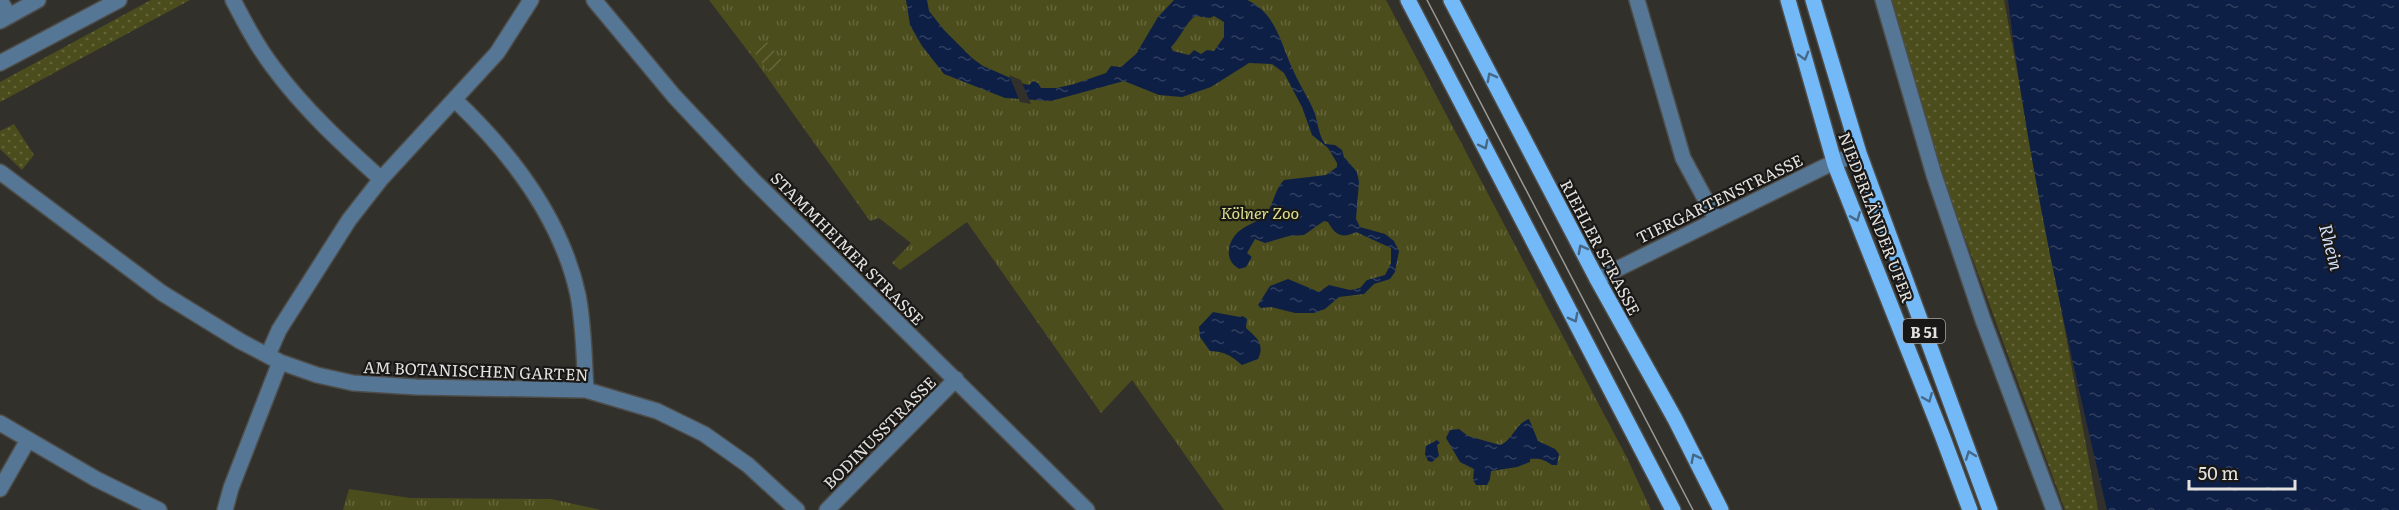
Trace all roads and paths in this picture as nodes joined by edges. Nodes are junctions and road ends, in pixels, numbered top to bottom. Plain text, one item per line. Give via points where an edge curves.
1 (0, 0) edge
2 (38, 0) edge
3 (119, 0) edge
4 (233, 0) edge
5 (531, 0) edge
6 (594, 0) edge
7 (1408, 0) edge
8 (1451, 0) edge
9 (1636, 0) edge
10 (1788, 0) edge
11 (1813, 0) edge
12 (1883, 0) edge
13 (4, 18) edge
14 (0, 63) edge
15 (455, 100) junction
16 (1859, 153) junction
17 (1835, 162) junction
18 (0, 172) edge
19 (381, 179) junction
20 (1716, 219) junction
21 (1597, 279) junction
22 (274, 359) junction
23 (956, 379) junction
24 (586, 390) junction
25 (0, 423) edge
26 (28, 440) junction
27 (0, 489) edge
28 (159, 510) edge
29 (225, 510) edge
30 (797, 510) edge
31 (827, 510) edge
32 (1087, 510) edge
33 (1673, 510) edge
34 (1721, 510) edge
35 (1970, 510) edge
36 (1990, 510) edge
37 (2054, 510) edge

1 - 13 street
2 - 13 street
3 - 14 street
4 - 19 street via 273,67 324,126
5 - 15 street via 497,53
6 - 23 street, STAMMHEIMER STRASSE via 674,96 752,179
7 -> 33 main road
21 -> 8 main road, RIEHLER STRASSE
9 - 20 street via 1683,158
10 -> 17 main road, NIEDERLÄNDER UFER / B 51
11 - 16 main road, NIEDERLÄNDER UFER / B 51
12 - 37 street via 1956,242
15 - 19 street
15 - 24 street via 502,149 536,194 553,227 578,296
16 - 17 street, TIERGARTENSTRASSE
36 -> 16 main road, NIEDERLÄNDER UFER / B 51
17 - 20 street, TIERGARTENSTRASSE
17 -> 35 main road, NIEDERLÄNDER UFER / B 51
18 - 22 street, AM BOTANISCHEN GARTEN via 162,293
19 - 22 street via 279,330
20 - 21 street, TIERGARTENSTRASSE
34 -> 21 main road, RIEHLER STRASSE
22 - 24 street, AM BOTANISCHEN GARTEN via 353,383
22 - 29 street
23 - 31 street, BODINUSSTRASSE
23 - 32 street, STAMMHEIMER STRASSE
24 - 30 street, AM BOTANISCHEN GARTEN via 657,411 704,434 748,465
25 - 26 street
26 - 27 street
26 - 28 street

